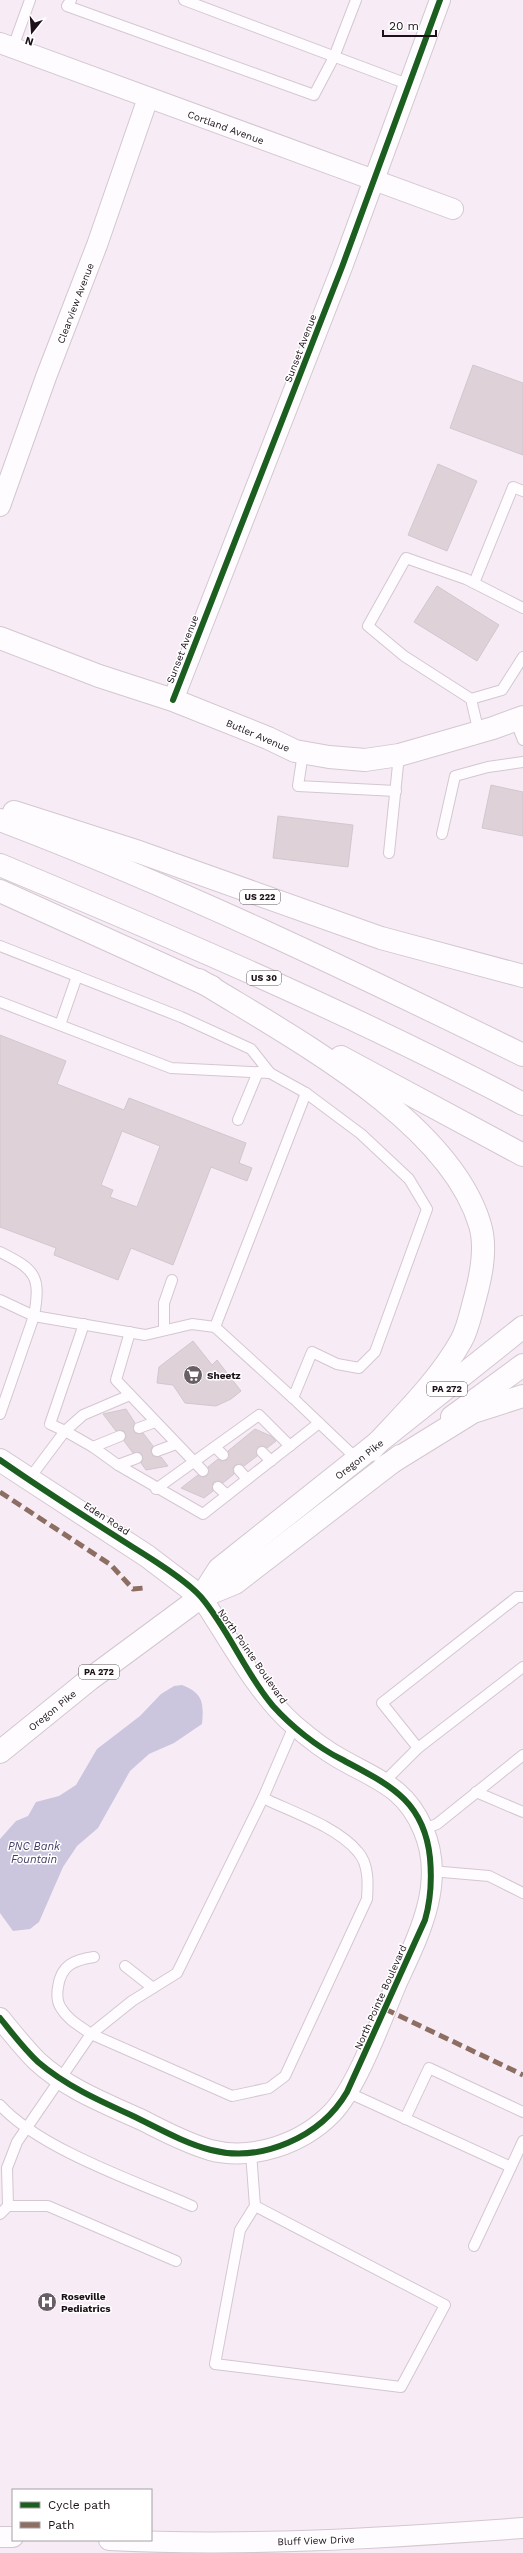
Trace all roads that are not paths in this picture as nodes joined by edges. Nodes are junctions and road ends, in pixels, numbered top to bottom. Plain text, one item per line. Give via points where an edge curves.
1 (30, 0) edge
2 (72, 0) edge
3 (184, 0) edge
4 (356, 0) edge
5 (440, 0) edge
6 (6, 45) edge
7 (334, 57) junction
8 (410, 85) junction
9 (148, 98) junction
10 (374, 180) junction
11 (453, 209) dead end
12 (518, 489) edge
13 (0, 506) edge
14 (474, 583) junction
15 (522, 606) edge
16 (0, 638) edge
17 (523, 657) edge
18 (471, 699) junction
19 (173, 700) junction
20 (520, 726) edge
21 (479, 732) junction
22 (303, 753) junction
23 (399, 754) junction
24 (523, 762) edge
25 (396, 791) junction
26 (0, 808) edge
27 (0, 820) edge
28 (442, 834) dead end
29 (389, 853) dead end
30 (0, 866) edge
31 (0, 891) edge
32 (0, 946) edge
33 (77, 976) junction
34 (523, 976) edge
35 (198, 980) junction
36 (0, 1002) edge
37 (60, 1025) junction
38 (523, 1055) edge
39 (258, 1072) junction
40 (270, 1073) junction
41 (306, 1093) junction
42 (523, 1104) edge
43 (238, 1120) dead end
44 (523, 1155) edge
45 (0, 1252) edge
46 (172, 1280) dead end
47 (0, 1300) edge
48 (34, 1316) junction
49 (84, 1324) junction
50 (215, 1327) junction
51 (523, 1327) edge
52 (164, 1330) junction
53 (130, 1332) junction
54 (523, 1365) edge
55 (130, 1395) junction
56 (523, 1396) edge
57 (294, 1398) junction
58 (0, 1414) edge
59 (155, 1422) junction
60 (319, 1423) junction
61 (140, 1428) dead end
62 (66, 1431) junction
63 (120, 1436) dead end
64 (176, 1444) junction
65 (290, 1446) junction
66 (93, 1447) junction
67 (215, 1447) junction
68 (157, 1451) dead end
69 (262, 1452) dead end
70 (223, 1455) dead end
71 (364, 1455) junction
72 (137, 1458) dead end
73 (0, 1460) edge
74 (271, 1461) junction
75 (193, 1462) junction
76 (118, 1465) junction
77 (384, 1467) junction
78 (239, 1470) dead end
79 (203, 1471) dead end
80 (248, 1479) junction
81 (29, 1480) junction
82 (218, 1487) dead end
83 (156, 1489) junction
84 (227, 1495) junction
85 (201, 1597) junction
86 (523, 1597) edge
87 (523, 1667) edge
88 (294, 1726) junction
89 (418, 1748) junction
90 (0, 1752) edge
91 (523, 1755) edge
92 (384, 1782) junction
93 (476, 1792) junction
94 (263, 1798) junction
95 (523, 1812) edge
96 (424, 1829) junction
97 (431, 1871) junction
98 (523, 1893) edge
99 (94, 1957) dead end
100 (125, 1966) dead end
101 (153, 1988) junction
102 (0, 2018) edge
103 (91, 2034) junction
104 (59, 2078) junction
105 (346, 2092) junction
106 (0, 2105) edge
107 (523, 2112) edge
108 (405, 2119) junction
109 (26, 2128) junction
110 (523, 2141) edge
111 (251, 2153) junction
112 (511, 2167) junction
113 (8, 2206) junction
114 (192, 2206) dead end
115 (255, 2206) junction
116 (0, 2214) edge
117 (474, 2246) dead end
118 (176, 2261) dead end
119 (523, 2528) edge
120 (0, 2537) edge
121 (12, 2537) edge
122 (128, 2541) edge

1 - 6 lane
2 - 7 lane via 68,6 314,95
3 - 7 lane
4 - 7 lane
5 - 8 street, Sunset Avenue
6 - 9 street, Cortland Avenue
7 - 8 lane
8 - 10 street, Sunset Avenue
9 - 10 street, Cortland Avenue
9 - 13 street, Clearview Avenue via 97,245
10 - 11 street, Cortland Avenue
10 - 19 street, Sunset Avenue
12 - 14 lane
14 - 15 lane
14 - 18 lane via 406,558 368,626 404,656
16 - 19 main road, Butler Avenue via 99,676
17 - 18 lane via 502,690
18 - 21 lane
19 - 22 main road, Butler Avenue
20 - 21 main road, Butler Avenue
21 - 23 main road, Butler Avenue
22 - 23 main road, Butler Avenue via 365,760
22 - 25 lane via 298,786
23 - 25 lane
24 - 28 lane via 488,767 455,776
25 - 29 lane
26 - 34 main road, US 222 via 131,850 380,938
27 - 38 main road via 263,930
30 - 42 main road, US 30 via 213,954 449,1065
31 - 35 main road
32 - 33 lane
33 - 37 lane
33 - 40 lane via 181,1016 250,1049
35 - 44 main road
35 - 71 main road via 325,1059 389,1106 451,1169 468,1196 480,1226 480,1279 462,1340 436,1378
36 - 37 lane
37 - 39 lane via 171,1068
39 - 40 lane
39 - 43 lane
40 - 41 lane
41 - 50 lane
41 - 57 lane via 361,1134 409,1179 427,1208 375,1352 359,1368 336,1364 312,1352
45 - 48 lane via 24,1264 34,1276 38,1291
46 - 52 lane via 164,1303
47 - 48 lane
48 - 49 lane
48 - 58 lane
49 - 53 lane
49 - 62 lane via 50,1424
50 - 52 lane via 192,1324
50 - 57 lane
51 - 71 main road, Oregon Pike / PA 272
52 - 53 lane via 145,1335
53 - 55 lane via 116,1380
54 - 77 main road, Oregon Pike / PA 272
55 - 59 lane
55 - 62 lane via 83,1415
56 - 77 main road via 473,1412
57 - 60 lane
59 - 61 lane
59 - 64 lane
60 - 65 lane
60 - 71 lane
62 - 66 lane
62 - 81 lane
63 - 66 lane
64 - 68 lane
64 - 75 lane
65 - 67 lane via 259,1415 244,1432
65 - 74 lane
66 - 76 lane
67 - 70 lane
67 - 75 lane
69 - 74 lane
71 - 85 main road, Oregon Pike / PA 272 via 219,1569
72 - 76 lane
73 - 81 main road, Eden Road
74 - 80 lane
75 - 79 lane
75 - 83 lane
76 - 83 lane
77 - 85 main road, Oregon Pike / PA 272 via 235,1583
78 - 80 lane
80 - 84 lane
81 - 85 main road, Eden Road via 147,1556
82 - 84 lane
83 - 84 lane via 203,1514
85 - 88 street, North Pointe Boulevard via 273,1706
85 - 90 main road, Oregon Pike / PA 272 via 90,1679
86 - 89 lane via 517,1597 382,1703
87 - 89 lane
88 - 92 street, North Pointe Boulevard via 340,1759
88 - 94 lane
89 - 92 lane
91 - 93 lane
92 - 96 street, North Pointe Boulevard via 409,1805
93 - 95 lane
93 - 96 lane via 437,1824
94 - 101 lane via 177,1973
94 - 103 lane via 339,1835 359,1852 366,1868 368,1884 367,1899 285,2076 269,2088 232,2096
96 - 97 street, North Pointe Boulevard
97 - 98 lane via 489,1876
97 - 105 street, North Pointe Boulevard via 430,1902 425,1920
99 - 103 lane via 78,1959 66,1966 59,1977 57,1992 60,2007
100 - 101 lane
101 - 103 lane via 132,2001
102 - 104 street, North Pointe Boulevard via 37,2061
103 - 104 lane
104 - 109 lane
104 - 111 street, North Pointe Boulevard via 94,2098 181,2139 210,2150 236,2154
105 - 108 lane
105 - 111 street, North Pointe Boulevard via 333,2112 310,2131 284,2144
106 - 109 lane
107 - 108 lane via 429,2068
108 - 112 lane
109 - 113 lane via 17,2142 7,2168
109 - 114 lane via 84,2159
110 - 112 lane
111 - 115 lane
112 - 117 lane
113 - 116 lane
113 - 118 lane via 48,2206
115 - 115 lane via 240,2230 215,2364 401,2387 445,2305
119 - 122 street, Bluff View Drive via 386,2538 244,2543 183,2544
120 - 121 street

